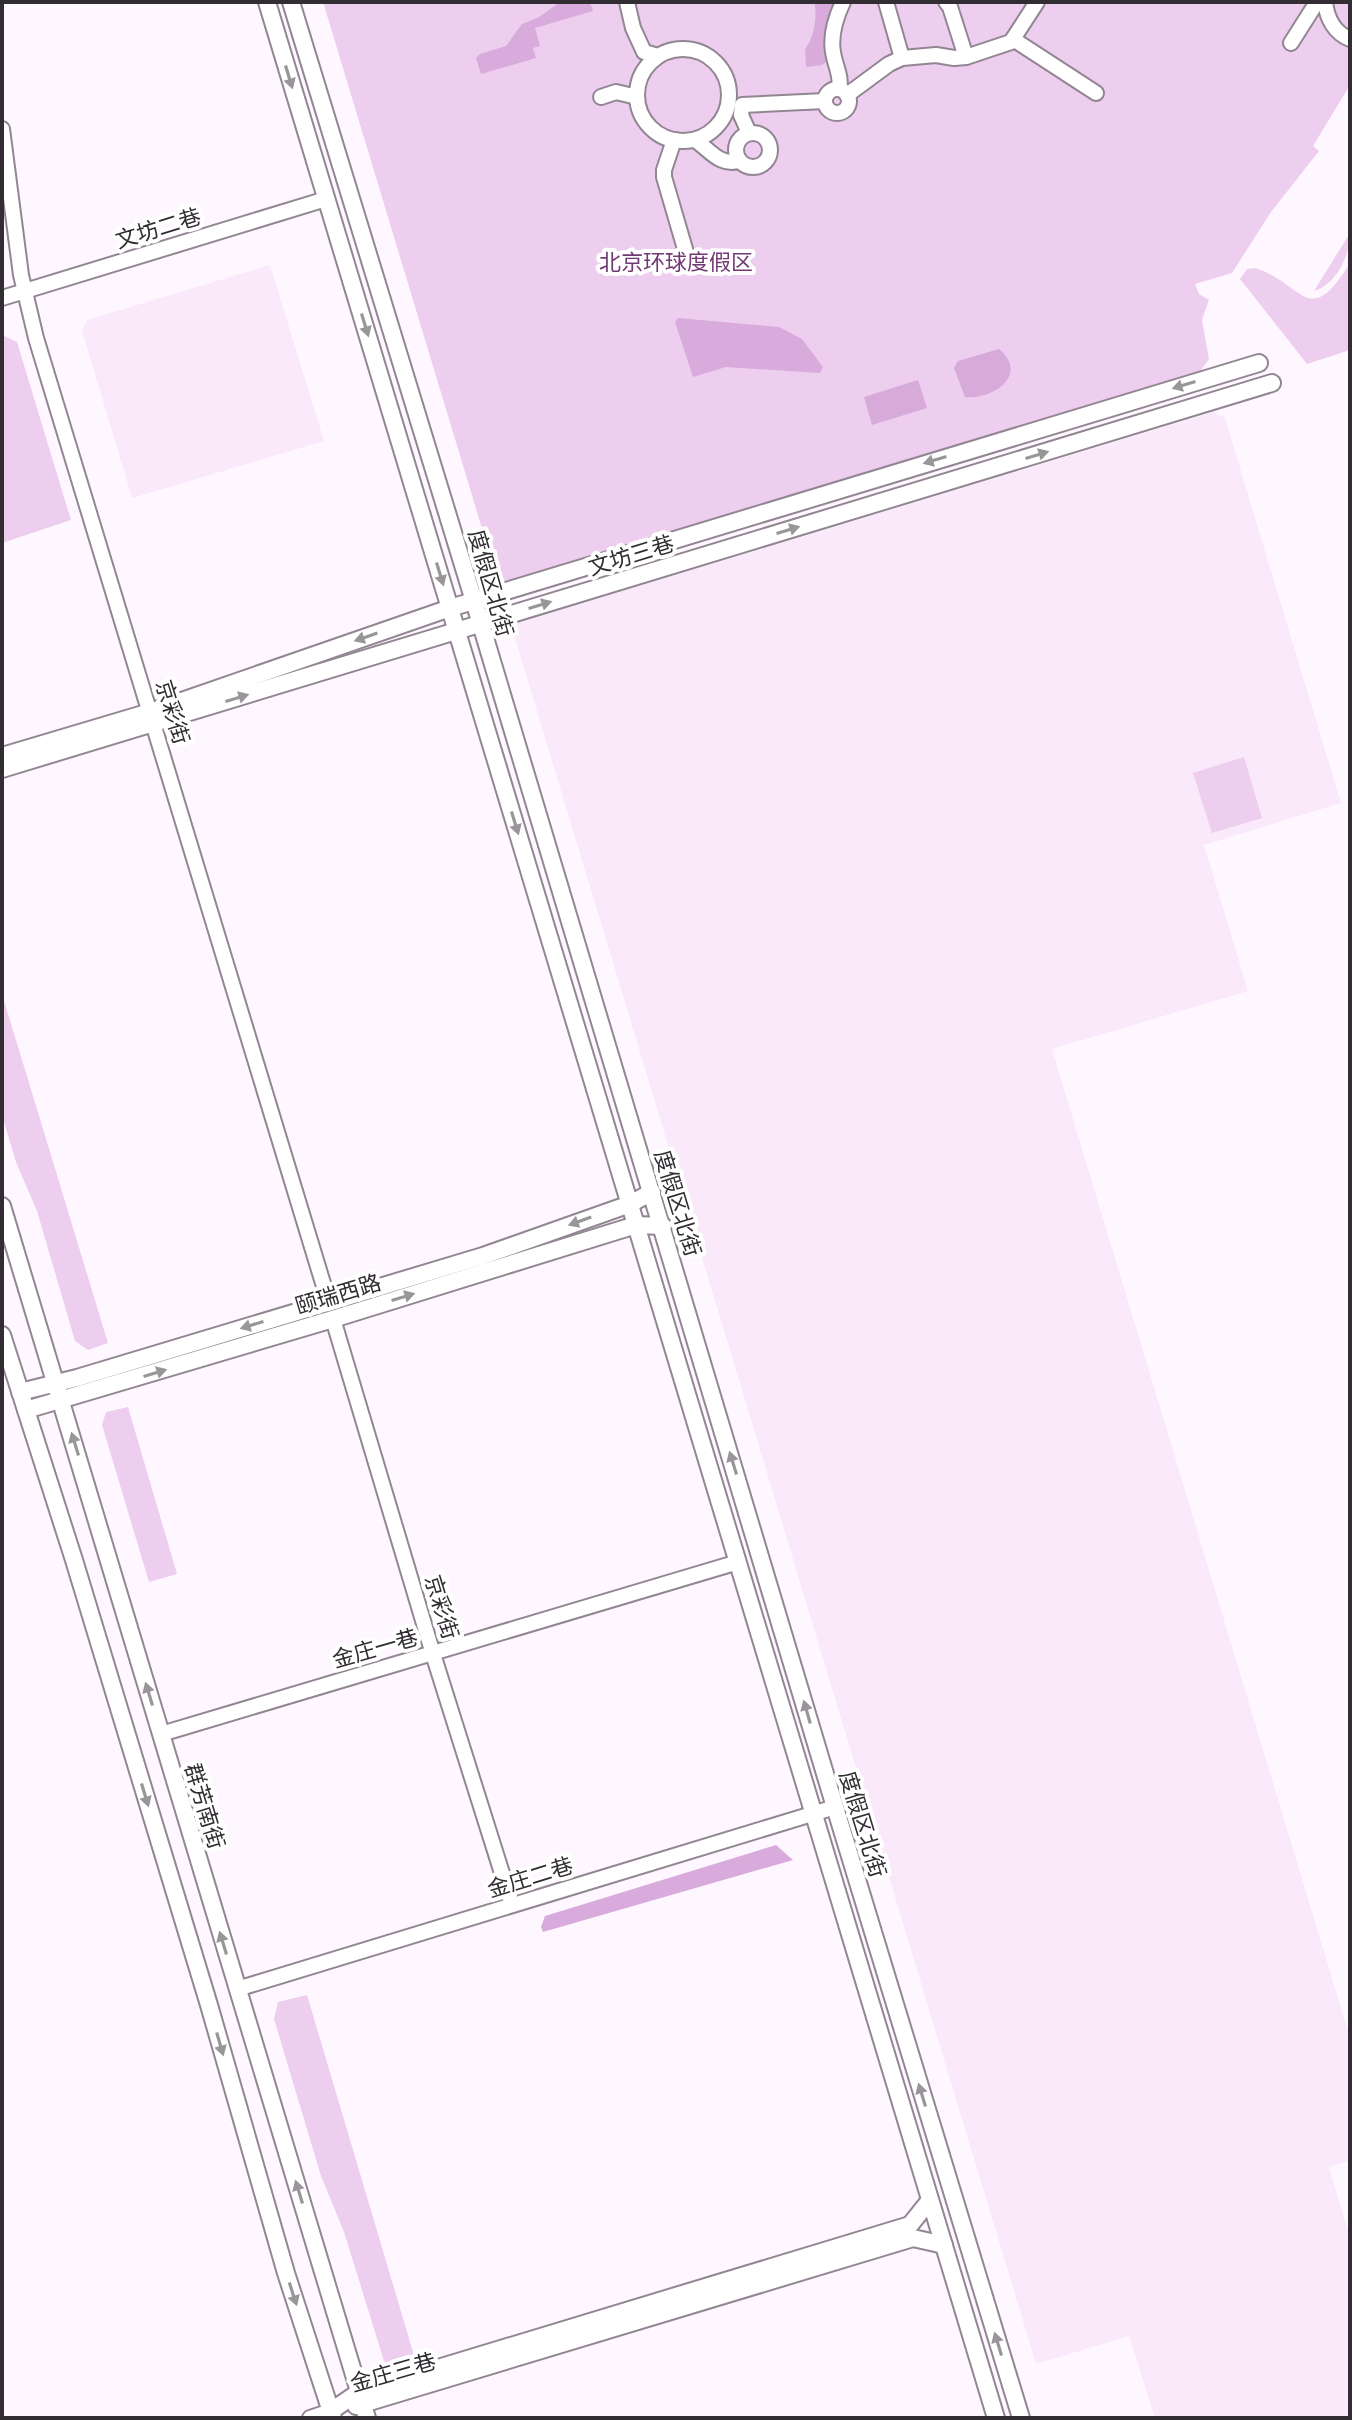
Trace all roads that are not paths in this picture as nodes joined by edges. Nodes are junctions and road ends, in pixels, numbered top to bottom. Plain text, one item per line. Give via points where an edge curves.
1 (267, 2) edge
2 (291, 2) edge
3 (627, 2) edge
4 (843, 2) edge
5 (886, 2) edge
6 (946, 2) edge
7 (1037, 2) edge
8 (1317, 2) edge
9 (1325, 2) edge
10 (1013, 39) junction
11 (1350, 39) edge
12 (1291, 43) dead end
13 (658, 56) junction
14 (966, 57) junction
15 (902, 58) junction
16 (843, 92) junction
17 (1096, 93) dead end
18 (601, 97) dead end
19 (637, 97) junction
20 (825, 101) junction
21 (736, 104) junction
22 (2, 129) edge
23 (749, 133) junction
24 (674, 140) junction
25 (695, 140) junction
26 (739, 161) junction
27 (326, 199) junction
28 (685, 249) dead end
29 (25, 291) junction
30 (2, 298) edge
31 (1259, 363) dead end
32 (1272, 383) dead end
33 (474, 601) junction
34 (450, 608) junction
35 (480, 623) junction
36 (458, 632) junction
37 (152, 717) junction
38 (2, 756) edge
39 (2, 769) edge
40 (652, 1192) junction
41 (630, 1204) junction
42 (2, 1206) edge
43 (636, 1225) junction
44 (663, 1226) junction
45 (329, 1303) junction
46 (333, 1319) junction
47 (2, 1335) edge
48 (58, 1391) junction
49 (20, 1392) junction
50 (26, 1410) junction
51 (738, 1562) junction
52 (433, 1654) junction
53 (161, 1734) junction
54 (820, 1756) junction
55 (799, 1762) junction
56 (835, 1807) junction
57 (814, 1813) junction
58 (851, 1860) junction
59 (830, 1865) junction
60 (512, 1905) junction
61 (237, 1989) junction
62 (930, 2200) junction
63 (944, 2245) junction
64 (363, 2405) edge
65 (332, 2415) edge
66 (310, 2418) edge
67 (996, 2418) edge
68 (1021, 2418) edge

1 -> 27 main road, 度假区北街
2 - 33 main road, 度假区北街
3 - 13 street via 644,52
4 - 16 street via 832,37
5 - 15 street
6 - 14 street
7 - 10 street
8 - 12 street
9 - 11 street via 1333,26
10 - 14 street
10 - 17 street
13 - 19 street via 642,74
13 - 21 street via 683,49 708,56 726,77
14 - 15 street
15 - 16 street
16 - 20 street via 827,93
16 - 20 street via 847,107 841,113 829,111
18 - 19 street via 616,92
19 - 24 street via 645,120
20 - 21 street
21 - 23 street
21 - 25 street
22 - 29 street, 京彩街
23 - 26 street via 736,144
23 - 26 street via 766,139 769,156 755,168
24 - 25 street
24 - 28 street via 664,177
25 - 26 street via 720,161
27 - 29 street, 文坊二巷
27 -> 34 main road, 度假区北街
29 - 30 street, 文坊二巷
29 - 37 street, 京彩街
31 -> 33 main road, 文坊三巷
35 -> 32 main road, 文坊三巷
33 - 34 main road, 文坊三巷
33 - 35 main road, 度假区北街
34 - 36 main road, 度假区北街
34 -> 37 main road, 文坊三巷
35 - 36 main road, 文坊三巷
35 - 40 main road, 度假区北街
37 -> 36 main road, 文坊三巷
36 -> 41 main road, 度假区北街
37 - 38 main road, 文坊三巷
37 - 39 main road, 文坊三巷
37 - 45 street, 京彩街
40 - 41 main road, 颐瑞西路
40 - 44 main road, 度假区北街
41 - 43 main road, 度假区北街
41 -> 45 main road, 颐瑞西路
42 - 48 main road, 群芳南街
43 - 44 main road, 颐瑞西路
46 -> 43 main road, 颐瑞西路
43 - 51 main road, 度假区北街
54 -> 44 main road, 度假区北街
45 -> 48 main road, 颐瑞西路
48 -> 46 main road, 颐瑞西路 via 81,1395
46 - 52 street, 京彩街
47 - 49 main road
48 - 49 main road, 颐瑞西路
48 - 50 main road, 颐瑞西路
53 -> 48 main road, 群芳南街
49 - 50 main road
50 -> 65 main road
51 - 52 street, 金庄一巷
51 - 55 main road, 度假区北街
52 - 53 street, 金庄一巷
52 - 60 street, 京彩街
61 -> 53 main road, 群芳南街
54 - 55 main road via 813,1764
54 - 56 main road, 度假区北街
55 - 57 main road, 度假区北街
56 - 57 street, 金庄二巷
56 - 58 main road, 度假区北街
57 - 59 main road, 度假区北街
57 - 60 street, 金庄二巷
58 - 59 main road via 842,1857
68 -> 58 main road, 度假区北街
59 - 62 main road, 度假区北街
60 - 61 street, 金庄二巷
64 -> 61 main road, 群芳南街
62 - 63 main road, 度假区北街
62 - 64 main road, 金庄三巷 via 910,2225
63 - 64 main road, 金庄三巷 via 913,2238
63 - 67 main road, 度假区北街
64 - 65 main road, 金庄三巷
65 - 66 street

